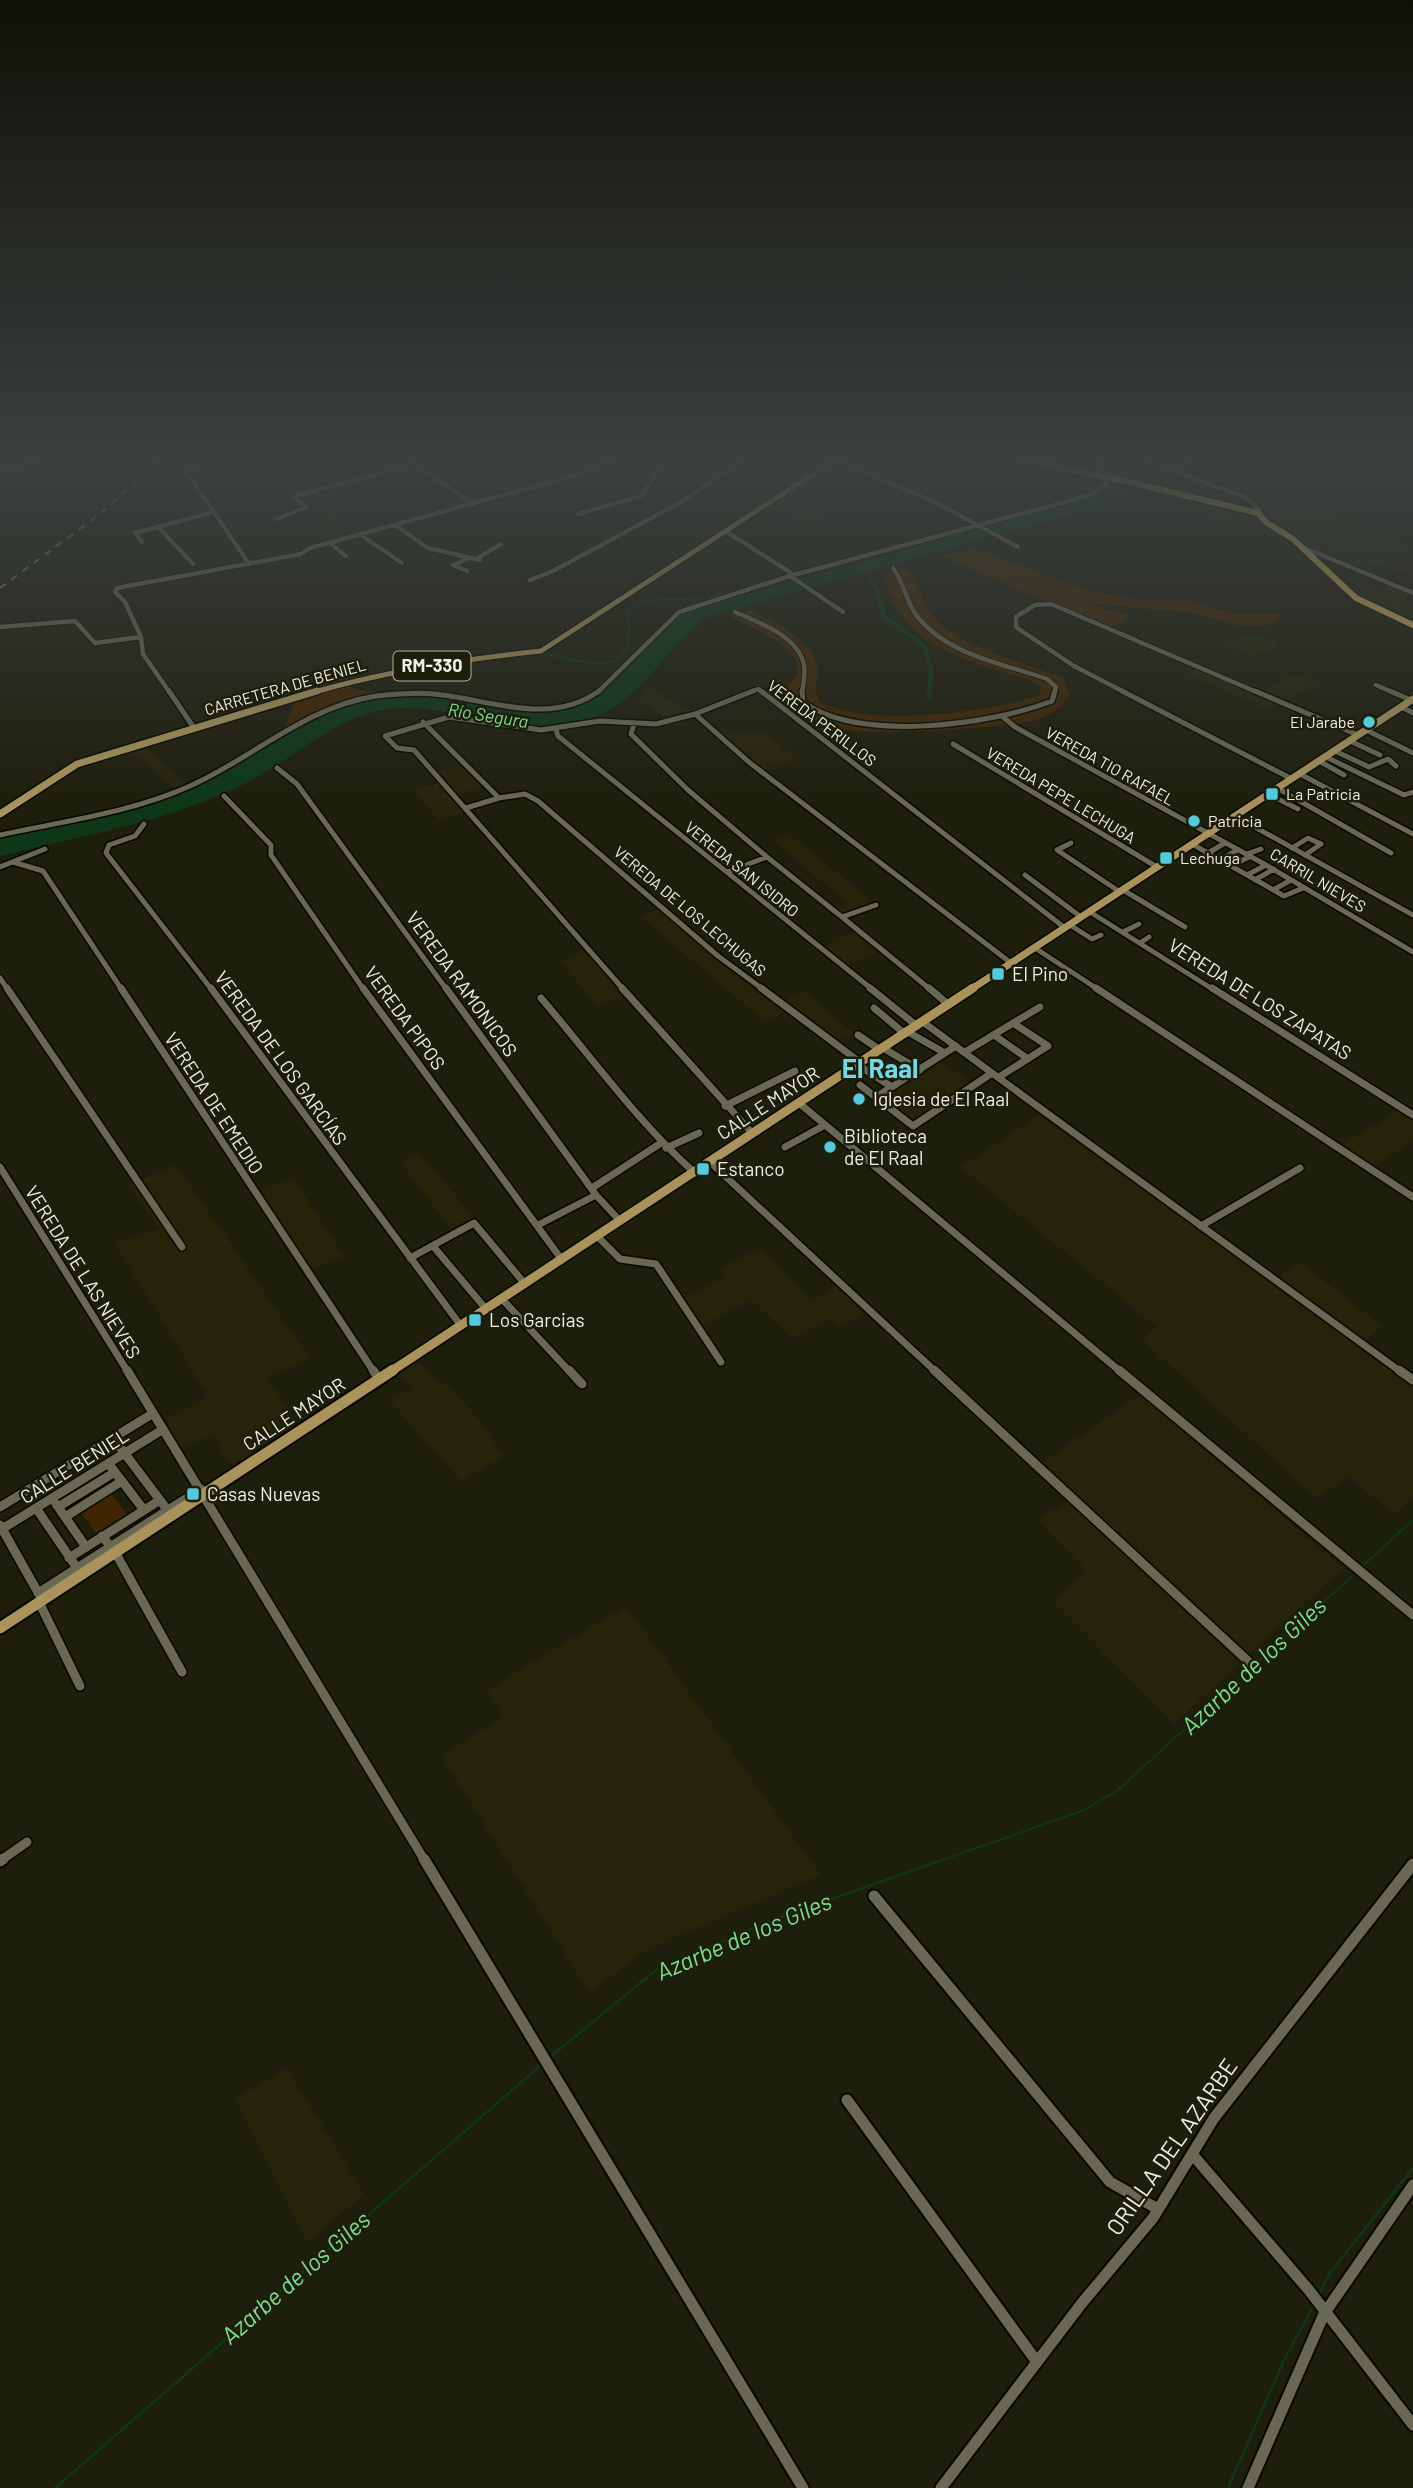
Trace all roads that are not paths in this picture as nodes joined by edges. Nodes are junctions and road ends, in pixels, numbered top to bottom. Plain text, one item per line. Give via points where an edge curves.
1 (183, 576) edge
2 (540, 576) edge
3 (655, 576) edge
4 (790, 576) joint
5 (897, 576) edge
6 (1332, 576) edge
7 (1372, 576) edge
8 (530, 580) dead end
9 (1413, 593) edge
10 (736, 612) dead end
11 (843, 612) dead end
12 (1413, 625) edge
13 (0, 627) edge
14 (141, 637) junction
15 (1376, 685) dead end
16 (1412, 700) edge
17 (1401, 707) junction
18 (1413, 713) edge
19 (695, 714) junction
20 (1003, 717) junction
21 (423, 722) junction
22 (634, 724) junction
23 (194, 728) junction
24 (556, 730) junction
25 (1358, 736) junction
26 (953, 744) dead end
27 (1378, 747) dead end
28 (1335, 751) junction
29 (1369, 751) junction
30 (1413, 753) edge
31 (1380, 755) dead end
32 (1323, 759) junction
33 (1396, 766) dead end
34 (1369, 767) junction
35 (277, 768) dead end
36 (1360, 774) junction
37 (1344, 775) dead end
38 (1296, 776) junction
39 (1273, 791) junction
40 (1413, 792) edge
41 (225, 796) dead end
42 (499, 798) junction
43 (1306, 806) junction
44 (466, 808) junction
45 (1298, 809) junction
46 (1289, 813) dead end
47 (0, 814) edge
48 (1235, 816) junction
49 (144, 824) dead end
50 (1207, 834) junction
51 (1413, 834) edge
52 (0, 835) edge
53 (1072, 843) dead end
54 (1225, 843) junction
55 (1192, 844) junction
56 (1292, 848) junction
57 (45, 849) dead end
58 (1261, 849) dead end
59 (1237, 850) junction
60 (1208, 853) junction
61 (1391, 853) dead end
62 (1249, 855) junction
63 (1305, 855) junction
64 (767, 857) junction
65 (1220, 860) junction
66 (13, 862) junction
67 (1266, 865) junction
68 (1231, 866) junction
69 (0, 867) edge
70 (1157, 867) junction
71 (1274, 869) junction
72 (727, 872) junction
73 (1025, 875) dead end
74 (1247, 875) junction
75 (1255, 880) junction
76 (1291, 880) junction
77 (1303, 888) junction
78 (1273, 890) junction
79 (1121, 891) junction
80 (876, 905) dead end
81 (1086, 915) junction
82 (1413, 915) edge
83 (842, 917) junction
84 (1139, 924) dead end
85 (1068, 926) junction
86 (1185, 927) dead end
87 (1123, 932) junction
88 (1101, 935) dead end
89 (1149, 937) dead end
90 (1140, 943) junction
91 (1035, 948) junction
92 (1413, 952) edge
93 (1012, 963) junction
94 (0, 978) edge
95 (541, 998) dead end
96 (950, 1005) junction
97 (1040, 1007) dead end
98 (874, 1009) dead end
99 (1013, 1023) junction
100 (913, 1028) junction
101 (858, 1035) dead end
102 (994, 1035) junction
103 (956, 1046) junction
104 (882, 1049) junction
105 (965, 1052) junction
106 (945, 1053) junction
107 (1028, 1059) junction
108 (860, 1064) junction
109 (920, 1070) junction
110 (795, 1071) dead end
111 (992, 1073) junction
112 (999, 1077) junction
113 (860, 1085) dead end
114 (892, 1087) junction
115 (876, 1097) junction
116 (799, 1103) junction
117 (725, 1105) junction
118 (1413, 1115) edge
119 (825, 1125) junction
120 (699, 1133) dead end
121 (753, 1134) junction
122 (663, 1145) junction
123 (785, 1146) dead end
124 (710, 1162) junction
125 (0, 1167) edge
126 (1300, 1168) dead end
127 (695, 1172) junction
128 (594, 1191) junction
129 (1413, 1197) edge
130 (620, 1221) junction
131 (538, 1225) junction
132 (1201, 1226) junction
133 (597, 1236) junction
134 (433, 1246) junction
135 (182, 1247) dead end
136 (410, 1258) junction
137 (562, 1260) junction
138 (525, 1284) junction
139 (502, 1299) junction
140 (486, 1309) junction
141 (461, 1326) junction
142 (721, 1362) dead end
143 (379, 1379) junction
144 (1413, 1380) edge
145 (582, 1384) dead end
146 (152, 1414) junction
147 (162, 1430) junction
148 (113, 1438) junction
149 (124, 1453) junction
150 (108, 1463) junction
151 (115, 1472) junction
152 (122, 1481) junction
153 (202, 1492) junction
154 (52, 1498) junction
155 (160, 1500) junction
156 (0, 1507) edge
157 (58, 1507) junction
158 (36, 1508) junction
159 (144, 1510) junction
160 (170, 1513) junction
161 (65, 1517) junction
162 (125, 1522) junction
163 (1, 1527) edge
164 (135, 1535) junction
165 (102, 1536) junction
166 (86, 1547) junction
167 (113, 1550) junction
168 (69, 1558) junction
169 (80, 1571) junction
170 (40, 1598) junction
171 (1413, 1615) edge
172 (0, 1628) edge
173 (1249, 1662) dead end
174 (183, 1672) dead end
175 (80, 1686) dead end
176 (27, 1842) dead end
177 (0, 1861) edge
178 (1413, 1864) edge
179 (874, 1896) dead end
180 (846, 2099) dead end
181 (1192, 2154) junction
182 (1413, 2185) edge
183 (1158, 2209) junction
184 (1324, 2314) junction
185 (1037, 2362) junction
186 (1413, 2425) edge
187 (803, 2488) edge
188 (941, 2488) edge
189 (1248, 2488) edge

1 - 14 street via 117,588 115,592 125,601
2 - 8 street
3 - 23 main road, CARRETERA DE BENIEL / RM-330 via 538,652 484,656 388,673
4 - 11 street via 824,594
4 - 52 street via 679,612 664,622 606,685 577,702 556,708 526,708 434,694 403,694 340,704 189,786 105,812
5 - 20 street via 915,614 927,627 969,651 1047,679 1056,687 1052,701 1040,708
6 - 12 highway via 1356,598
7 - 9 street
10 - 20 street via 796,649 804,666 803,702 827,716 880,724
13 - 14 street via 75,621 98,644
14 - 23 street via 144,654
15 - 16 street
16 - 17 main road, CALLE MAYOR
17 - 18 street
17 - 25 main road, CALLE MAYOR
19 - 22 street, VEREDA PERILLOS via 665,723
19 - 85 street, VEREDA PERILLOS via 758,689
19 - 93 street via 750,763
20 - 50 street, VEREDA TIO RAFAEL
21 - 24 street, VEREDA PERILLOS via 449,717
21 - 42 street
21 - 44 street, VEREDA PERILLOS via 385,736 397,748 414,750
22 - 24 street, VEREDA PERILLOS via 600,721
22 - 64 street via 631,734 646,749
23 - 47 main road, CARRETERA DE BENIEL / RM-330 via 81,762
24 - 72 street, VEREDA SAN ISIDRO
25 - 28 main road, CALLE MAYOR
25 - 29 street
25 - 30 street
25 - 38 street via 1051,604 1035,605 1016,617 1016,627 1074,666
26 - 70 street, VEREDA PEPE LECHUGA
27 - 29 street
28 - 32 main road, CALLE MAYOR
28 - 34 street
29 - 31 street
32 - 36 street
32 - 37 street
32 - 38 main road, CALLE MAYOR
33 - 34 street via 1388,760
34 - 36 street
35 - 128 street, VEREDA RAMONICOS via 297,784
36 - 40 street via 1404,795
38 - 39 main road, CALLE MAYOR
38 - 51 street
39 - 43 street
39 - 45 street
39 - 48 main road, CALLE MAYOR
41 - 131 street, VEREDA PIPOS via 271,845 271,855 366,993
42 - 44 street, VEREDA DE LOS LECHUGAS
42 - 108 street, VEREDA DE LOS LECHUGAS via 526,794 538,801 718,956
43 - 45 street
43 - 61 street
44 - 117 street
45 - 46 street
48 - 50 main road, CALLE MAYOR
48 - 56 street
49 - 136 street, VEREDA DE LOS GARCÍAS via 135,836 109,845 106,853
50 - 54 street, CARRIL NIEVES
50 - 55 main road, CALLE MAYOR
53 - 79 street via 1057,850
54 - 59 street, CARRIL NIEVES
54 - 60 street
55 - 60 street
55 - 70 main road, CALLE MAYOR
56 - 63 street
56 - 63 street via 1302,841 1316,848
57 - 66 street
58 - 62 street
59 - 62 street, CARRIL NIEVES
59 - 65 street
60 - 65 street
62 - 67 street, CARRIL NIEVES
62 - 68 street
63 - 82 street
64 - 72 street
64 - 83 street
65 - 68 street
66 - 69 street
66 - 143 street, VEREDA DE EMEDIO via 43,872
67 - 71 street, CARRIL NIEVES
67 - 74 street
68 - 74 street
70 - 79 main road, CALLE MAYOR
71 - 75 street
71 - 76 street, CARRIL NIEVES
72 - 100 street, VEREDA SAN ISIDRO
73 - 81 street, VEREDA DE LOS ZAPATAS
74 - 75 street
75 - 78 street
76 - 77 street, CARRIL NIEVES
76 - 78 street
77 - 78 street via 1284,896
77 - 92 street, CARRIL NIEVES
79 - 81 main road, CALLE MAYOR
79 - 86 street
80 - 83 street
81 - 85 main road, CALLE MAYOR
81 - 87 street, VEREDA DE LOS ZAPATAS
83 - 96 street
84 - 87 street
85 - 88 street via 1092,939
85 - 91 main road, CALLE MAYOR
87 - 90 street, VEREDA DE LOS ZAPATAS
89 - 90 street
90 - 118 street, VEREDA DE LOS ZAPATAS
91 - 93 main road, CALLE MAYOR
91 - 129 street
93 - 96 main road, CALLE MAYOR
94 - 135 street
95 - 122 street
96 - 100 main road, CALLE MAYOR
97 - 99 street
98 - 100 street
99 - 102 street
99 - 107 street via 1048,1046
100 - 103 street
100 - 104 main road, CALLE MAYOR
100 - 106 street
101 - 104 street
102 - 105 street
102 - 107 street
103 - 105 street
103 - 106 street
104 - 108 main road, CALLE MAYOR
104 - 109 street
105 - 111 street
106 - 109 street
107 - 112 street
108 - 114 street, VEREDA DE LOS LECHUGAS
108 - 116 main road, CALLE MAYOR
109 - 114 street
110 - 117 street
111 - 112 street
111 - 115 street via 913,1126
112 - 132 street
113 - 115 street
114 - 115 street
116 - 119 street
116 - 121 main road, CALLE MAYOR
117 - 121 street
119 - 123 street
119 - 171 street
120 - 122 street
121 - 124 main road, CALLE MAYOR
122 - 127 street
122 - 128 street
124 - 127 main road, CALLE MAYOR
124 - 173 street
125 - 146 street, VEREDA DE LAS NIEVES
126 - 132 street
127 - 130 main road, CALLE MAYOR
128 - 130 street, VEREDA RAMONICOS
128 - 131 street
130 - 133 main road, CALLE MAYOR
131 - 137 street, VEREDA PIPOS
132 - 144 street
133 - 137 main road, CALLE MAYOR
133 - 142 street via 620,1259 656,1264
134 - 136 street
134 - 138 street via 474,1223
134 - 140 street
136 - 141 street, VEREDA DE LOS GARCÍAS
137 - 138 main road, CALLE MAYOR
138 - 139 main road, CALLE MAYOR
139 - 140 main road, CALLE MAYOR
139 - 145 street
140 - 141 main road, CALLE MAYOR
141 - 143 main road, CALLE MAYOR
143 - 153 main road, CALLE MAYOR
146 - 147 street, VEREDA DE LAS NIEVES
146 - 148 street
147 - 149 street, CALLE BENIEL
147 - 153 street, VEREDA DE LAS NIEVES
148 - 149 street
148 - 156 street
149 - 150 street, CALLE BENIEL
149 - 155 street
150 - 151 street
150 - 154 street, CALLE BENIEL
151 - 152 street
151 - 157 street
152 - 159 street
152 - 161 street
153 - 160 main road, CALLE MAYOR
153 - 187 street, VEREDA DE LAS NIEVES
154 - 157 street
154 - 158 street, CALLE BENIEL
155 - 159 street
155 - 160 street
157 - 161 street
158 - 163 street, CALLE BENIEL
158 - 168 street
159 - 162 street
160 - 164 main road, CALLE MAYOR
161 - 166 street
162 - 164 street
162 - 165 street
163 - 170 street
164 - 167 main road, CALLE MAYOR
165 - 166 street
165 - 167 street
166 - 168 street
167 - 169 main road, CALLE MAYOR
167 - 174 street
168 - 169 street
169 - 170 main road, CALLE MAYOR
170 - 172 main road, CALLE MAYOR
170 - 175 street
176 - 177 street
178 - 181 street, ORILLA DEL AZARBE via 1214,2118
179 - 183 street via 1110,2182
180 - 185 street
181 - 183 street, ORILLA DEL AZARBE
181 - 184 street
182 - 184 street
183 - 185 street, ORILLA DEL AZARBE
184 - 186 street
184 - 189 street
185 - 188 street, ORILLA DEL AZARBE

